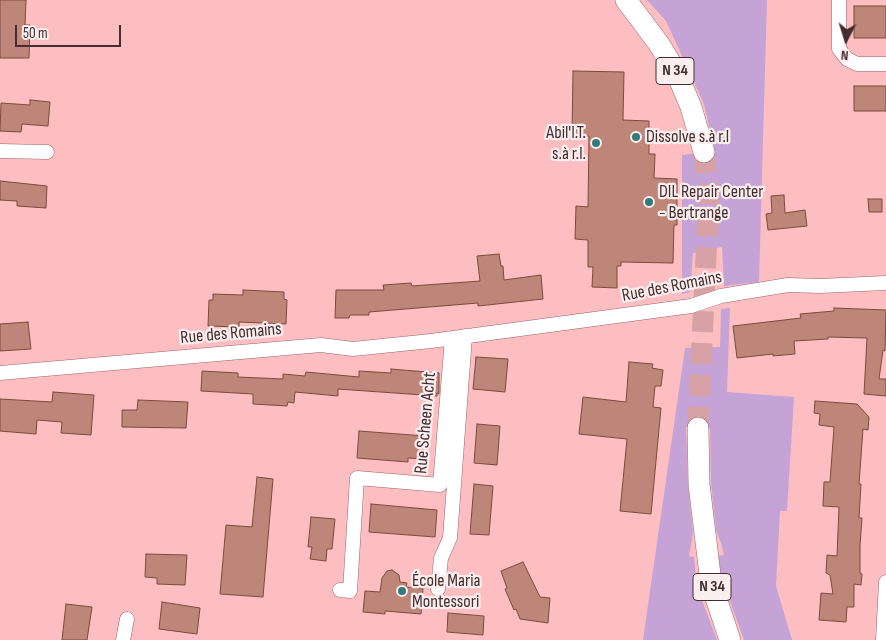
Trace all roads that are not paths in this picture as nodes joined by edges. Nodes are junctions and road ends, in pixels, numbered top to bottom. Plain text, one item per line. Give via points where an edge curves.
1 (626, 0) edge
2 (839, 0) edge
3 (886, 64) edge
4 (0, 151) edge
5 (47, 152) dead end
6 (704, 152) tunnel mouth
7 (886, 282) edge
8 (458, 337) junction
9 (0, 373) edge
10 (698, 428) tunnel mouth
11 (886, 582) edge
12 (438, 589) dead end
13 (340, 590) dead end
14 (127, 619) dead end
15 (123, 640) edge
16 (730, 640) edge
17 (883, 640) edge

1 - 6 main road, N 34 via 677,74
2 - 3 street via 839,49 847,59 857,64
4 - 5 street
7 - 8 street, Rue des Romains via 788,286 721,296 691,306
8 - 9 street, Rue des Romains via 353,349 321,345
8 - 12 street via 450,538 441,558
8 - 13 street, Rue Scheen Acht via 440,485 358,478 350,591
10 - 16 main road, N 34 via 699,484 711,583
11 - 17 street
14 - 15 street

